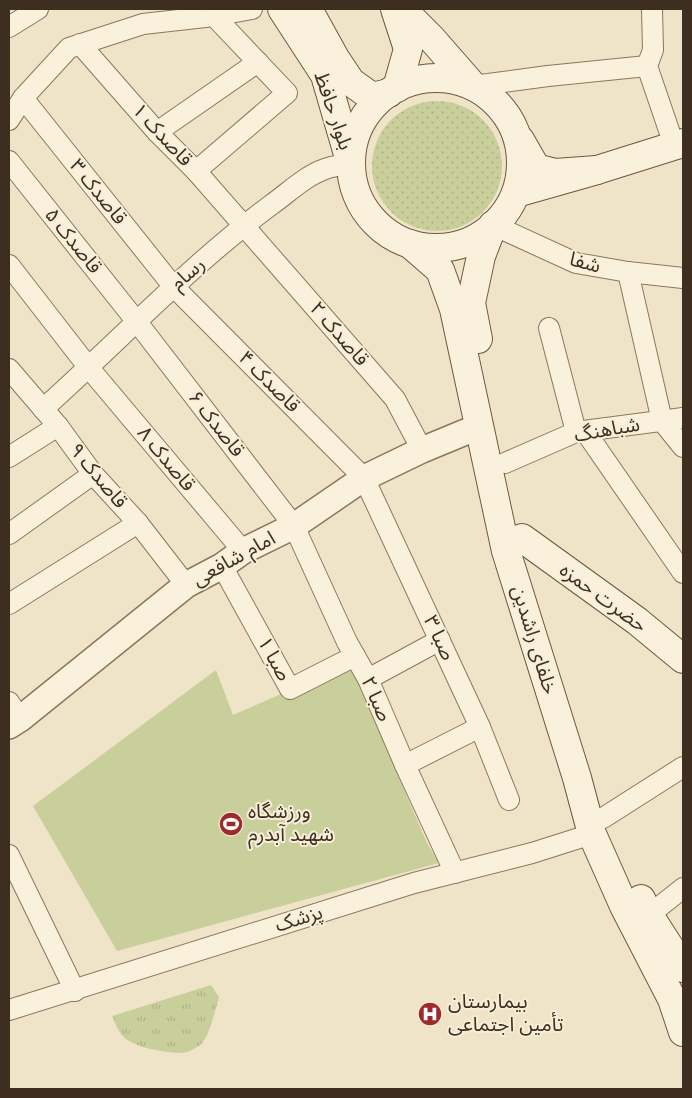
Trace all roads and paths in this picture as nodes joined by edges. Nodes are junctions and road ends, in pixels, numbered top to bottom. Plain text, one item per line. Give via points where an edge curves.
1 (36, 9) edge
2 (252, 9) edge
3 (282, 9) edge
4 (308, 9) edge
5 (395, 9) edge
6 (402, 9) edge
7 (652, 9) edge
8 (142, 16) edge
9 (214, 16) junction
10 (9, 27) edge
11 (80, 44) junction
12 (408, 49) junction
13 (258, 62) junction
14 (647, 66) junction
15 (352, 82) junction
16 (473, 86) junction
17 (393, 91) junction
18 (23, 98) junction
19 (9, 120) edge
20 (157, 132) junction
21 (517, 136) junction
22 (679, 144) edge
23 (9, 161) edge
24 (350, 163) junction
25 (597, 170) junction
26 (196, 171) junction
27 (516, 193) junction
28 (244, 225) junction
29 (493, 225) junction
30 (410, 244) junction
31 (9, 265) edge
32 (628, 272) junction
33 (683, 278) edge
34 (173, 286) junction
35 (137, 322) junction
36 (549, 328) dead end
37 (89, 368) junction
38 (12, 378) edge
39 (43, 409) junction
40 (683, 418) edge
41 (662, 421) junction
42 (58, 426) junction
43 (480, 426) junction
44 (581, 432) junction
45 (683, 448) edge
46 (422, 450) junction
47 (9, 457) edge
48 (505, 463) junction
49 (94, 474) junction
50 (364, 478) junction
51 (138, 523) junction
52 (294, 526) junction
53 (9, 534) edge
54 (522, 538) junction
55 (243, 550) junction
56 (222, 566) junction
57 (683, 573) edge
58 (186, 585) junction
59 (9, 604) edge
60 (440, 640) junction
61 (355, 656) junction
62 (683, 659) edge
63 (368, 679) junction
64 (12, 716) edge
65 (480, 727) junction
66 (405, 765) junction
67 (683, 767) edge
68 (509, 800) dead end
69 (598, 826) junction
70 (9, 855) edge
71 (455, 873) junction
72 (683, 888) edge
73 (649, 915) junction
74 (683, 968) edge
75 (75, 991) junction
76 (9, 1010) edge
77 (683, 1032) edge

1 - 10 street
2 - 9 street
3 - 24 main road, بلوار حافظ via 326,75
4 - 15 main road, بلوار حافظ
5 - 12 main road
6 - 16 main road
7 - 14 street via 653,50
8 - 9 street
8 - 11 street
9 - 13 street
11 - 18 street via 69,48
11 - 20 street, قاصدک ۱
12 - 15 main road via 394,74 368,85
12 - 17 main road
13 - 20 street
13 - 26 street via 287,93
14 - 16 street
14 - 22 street
15 - 17 main road, بلوار حافظ via 372,97
16 - 17 main road via 432,78 413,81
16 - 21 main road via 498,104 510,119
17 - 24 main road via 364,119 354,141
18 - 19 street
18 - 34 street, قاصدک ۳
20 - 26 street, قاصدک ۱
21 - 25 main road via 536,168 555,173
21 - 27 main road via 522,165
22 - 25 main road
23 - 35 street, قاصدک ۵
24 - 28 street, رسام via 324,169
24 - 30 main road via 364,208 384,230
25 - 27 main road
26 - 28 street, قاصدک ۱
27 - 29 main road via 507,210
28 - 34 street, رسام
28 - 46 street, قاصدک ۲ via 395,398
29 - 30 main road via 472,240 446,247
29 - 32 street, شفا via 576,263
29 - 48 main road, خلفای راشدین via 481,256 471,303
30 - 43 main road, خلفای راشدین via 440,270 454,309
31 - 37 street, قاصدک ۸
32 - 33 street, شفا
32 - 41 street
34 - 35 street, رسام
34 - 50 street, قاصدک ۴
35 - 37 street, رسام
35 - 52 street, قاصدک ۶
36 - 44 street
37 - 39 street, رسام
37 - 55 street, قاصدک ۸
38 - 39 street, قاصدک ۹
39 - 42 street, قاصدک ۹
40 - 41 street, شباهنگ
41 - 44 street, شباهنگ
41 - 45 street
42 - 47 street
42 - 49 street, قاصدک ۹
43 - 46 street, امام شافعی
43 - 69 main road, خلفای راشدین via 506,551 577,778
44 - 48 street, شباهنگ
44 - 57 street
46 - 50 street, امام شافعی
48 - 54 main road, خلفای راشدین
49 - 51 street, قاصدک ۹
49 - 53 street
50 - 52 street, امام شافعی
50 - 60 street, صبا ۳
51 - 58 street, قاصدک ۹
51 - 59 street
52 - 55 street, امام شافعی
52 - 61 street, صبا ۲
54 - 62 main road, حضرت حمزه via 637,621
54 - 69 main road, خلفای راشدین
55 - 56 street, امام شافعی
56 - 58 street, امام شافعی
56 - 61 street, صبا ۱ via 290,689
58 - 64 street, امام شافعی
60 - 63 street
60 - 65 street, صبا ۳
61 - 63 street, صبا ۲
63 - 66 street, صبا ۲
65 - 66 street
65 - 68 street, صبا ۳
66 - 71 street, صبا ۲
67 - 69 street, پزشک
69 - 71 street, پزشک
69 - 73 main road, خلفای راشدین
69 - 77 main road, خلفای راشدین via 624,906 672,999
70 - 75 street
71 - 75 street, پزشک
72 - 73 street
73 - 74 main road, خلفای راشدین
75 - 76 street, پزشک

